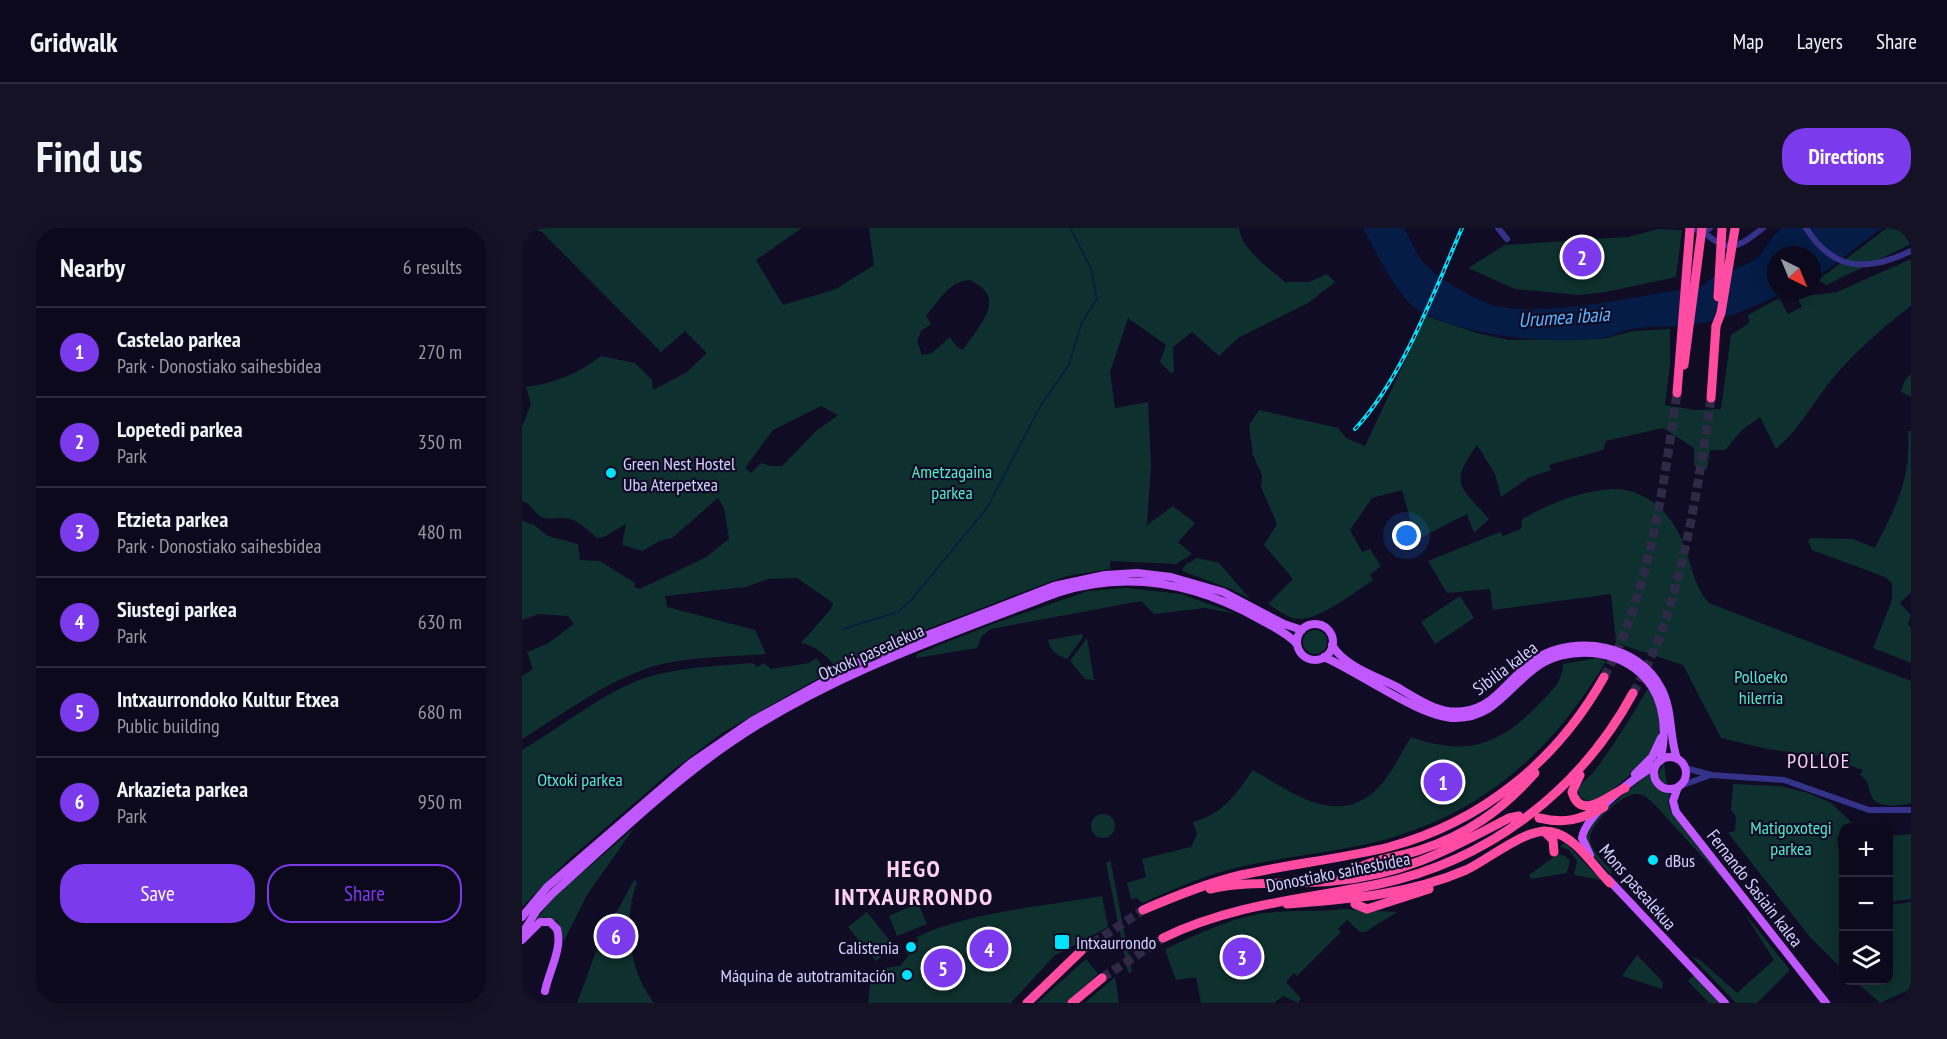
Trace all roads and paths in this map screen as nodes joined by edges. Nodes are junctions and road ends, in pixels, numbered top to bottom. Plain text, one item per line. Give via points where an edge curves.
1 (1498, 228) edge
2 (1692, 228) edge
3 (1722, 228) edge
4 (1735, 228) edge
5 (1763, 228) edge
6 (1806, 228) edge
7 (1705, 230) edge
8 (1507, 239) dead end
9 (1911, 250) edge
10 (1716, 326) junction
11 (1682, 365) junction
12 (1677, 393) tunnel mouth
13 (1711, 398) tunnel mouth
14 (1302, 630) junction
15 (1297, 644) junction
16 (1332, 645) junction
17 (1324, 657) junction
18 (1604, 677) tunnel mouth
19 (1633, 693) tunnel mouth
20 (1663, 724) junction
21 (1554, 747) junction
22 (1593, 756) junction
23 (1677, 759) junction
24 (1658, 763) junction
25 (1685, 768) junction
26 (1711, 775) junction
27 (1679, 786) junction
28 (1625, 788) junction
29 (1612, 794) junction
30 (1604, 807) junction
31 (1910, 811) edge
32 (1519, 816) dead end
33 (1539, 818) dead end
34 (1544, 831) junction
35 (1554, 852) dead end
36 (1466, 870) junction
37 (1350, 874) dead end
38 (1610, 883) junction
39 (1187, 892) junction
40 (1261, 904) junction
41 (1355, 904) dead end
42 (1143, 910) tunnel mouth
43 (522, 917) edge
44 (522, 934) edge
45 (1163, 938) tunnel mouth
46 (522, 940) edge
47 (1081, 951) tunnel mouth
48 (1102, 978) tunnel mouth
49 (545, 991) dead end
50 (1027, 1003) edge
51 (1072, 1003) edge
52 (1725, 1003) edge
53 (1826, 1003) edge

1 - 8 street
2 - 7 street via 1699,233
2 - 11 highway
3 - 10 highway, bridge
4 - 10 highway, bridge
5 - 7 street via 1734,246 1717,243
6 - 9 street via 1830,254 1857,264 1884,263
7 - 11 highway, bridge
10 - 13 highway
11 - 12 highway
14 - 15 main road
14 - 16 main road via 1314,624 1323,626 1331,634
14 - 43 main road, Otxoki pasealekua via 1223,592 1171,577 1105,574 1054,586 863,660 752,721 691,763 547,887
15 - 17 main road via 1309,659
15 - 44 main road, Otxoki pasealekua via 1234,605 1182,586 1125,580 1057,593 866,667 730,743 552,894
16 - 17 main road
16 - 23 main road, Sibilia kalea via 1344,658 1428,705 1455,712 1489,702 1530,663 1549,653 1592,647 1615,650 1644,666 1658,683 1668,705
17 - 20 main road, Sibilia kalea via 1431,713 1455,718 1492,708 1534,668 1551,659 1603,654 1630,664 1647,680 1658,697
18 - 21 highway, Donostiako saihesbidea via 1581,715
19 - 22 highway, Donostiako saihesbidea
20 - 24 main road, Sibilia kalea
20 - 29 main road via 1652,757
21 - 37 highway via 1546,762 1512,798 1478,824 1440,843 1362,866
21 - 39 highway, Donostiako saihesbidea via 1496,798 1434,832 1389,847 1241,875
22 - 29 highway via 1573,786 1574,797 1584,806 1593,806
22 - 40 highway, Donostiako saihesbidea via 1559,791 1522,820 1463,856 1378,884
23 - 24 main road
23 - 25 main road
24 - 27 main road via 1654,776 1658,785 1668,789
24 - 28 main road, Mons pasealekua
25 - 26 street
25 - 27 main road via 1685,778
26 - 27 street
26 - 31 street via 1778,779 1858,807
27 - 53 main road, Fernando Sasiain kalea via 1673,801 1676,812
28 - 29 highway
28 - 30 main road, Mons pasealekua
30 - 33 highway via 1568,822
30 - 38 main road, Mons pasealekua via 1586,826 1582,838
32 - 39 highway via 1444,853 1376,875 1333,881 1245,883
34 - 35 highway via 1553,840
34 - 36 highway via 1527,835
34 - 38 highway via 1566,838
36 - 40 highway via 1419,886 1355,900
36 - 41 highway via 1388,903 1367,909
38 - 52 main road, Mons pasealekua
39 - 42 highway, Donostiako saihesbidea
40 - 45 highway, Donostiako saihesbidea via 1211,917
46 - 49 main road via 540,922 550,922 557,929 559,945
47 - 50 highway
48 - 51 highway

